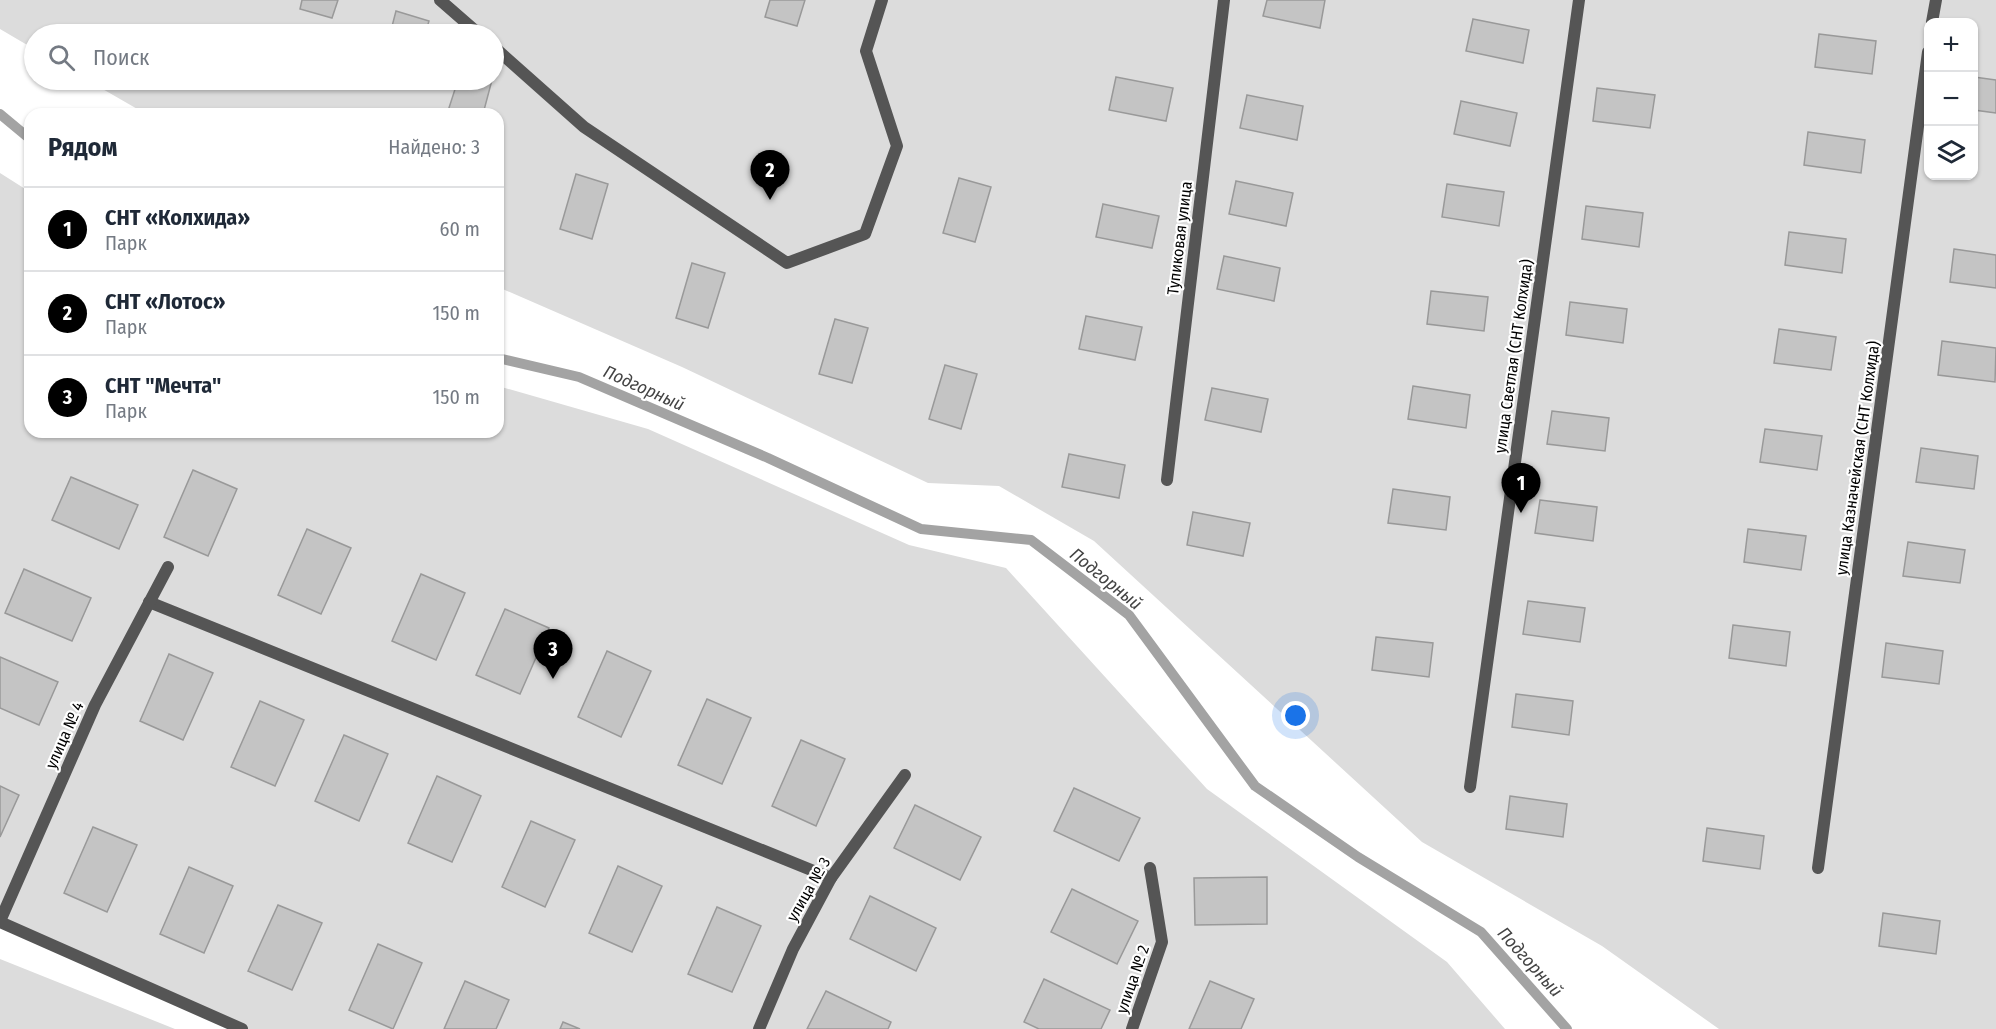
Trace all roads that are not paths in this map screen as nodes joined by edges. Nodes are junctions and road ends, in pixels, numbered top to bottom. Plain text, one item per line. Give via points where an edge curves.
1 (440, 0) edge
2 (882, 0) edge
3 (1224, 0) edge
4 (1579, 0) edge
5 (1936, 0) edge
6 (1933, 18) edge
7 (468, 24) edge
8 (504, 56) edge
9 (1926, 72) edge
10 (1167, 480) dead end
11 (168, 567) dead end
12 (149, 602) junction
13 (905, 775) dead end
14 (1470, 787) dead end
15 (1150, 868) dead end
16 (1818, 868) dead end
17 (831, 878) junction
18 (0, 922) edge
19 (242, 1029) edge
20 (759, 1029) edge
21 (1132, 1029) edge

1 - 7 street
2 - 8 street via 866,51 897,146 865,234 788,263 584,127
3 - 10 street, Тупиковая улица
4 - 14 street, улица Светлая (СНТ Колхида)
5 - 6 street
9 - 16 street, улица Казначейская (СНТ Колхида)
11 - 12 street, улица № 4
12 - 17 street
12 - 18 street, улица № 4 via 95,705
13 - 17 street, улица № 3
15 - 21 street, улица № 2 via 1162,942
17 - 20 street, улица № 3
18 - 19 street

